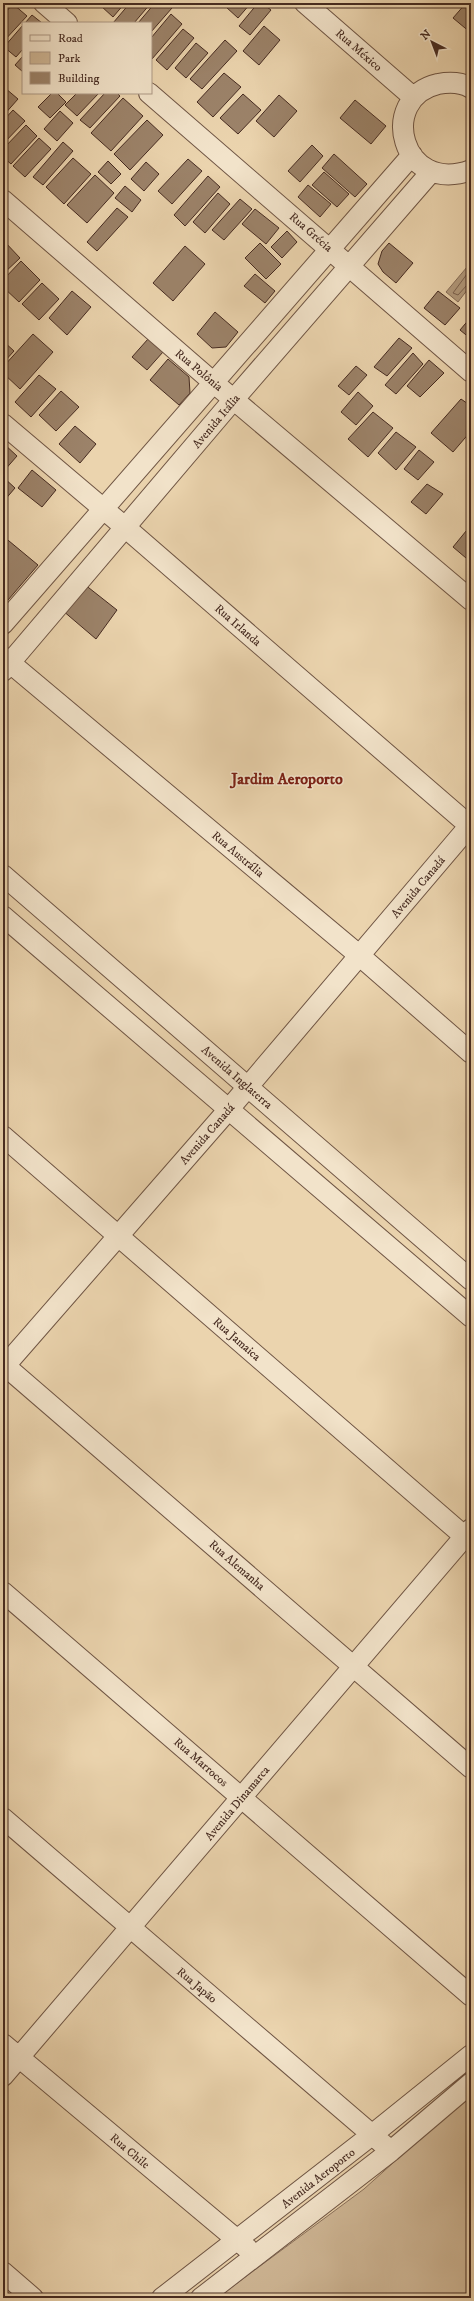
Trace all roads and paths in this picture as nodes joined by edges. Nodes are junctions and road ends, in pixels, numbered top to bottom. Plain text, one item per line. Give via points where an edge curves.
1 (44, 3) edge
2 (305, 3) edge
3 (66, 22) edge
4 (470, 86) edge
5 (150, 94) edge
6 (413, 97) junction
7 (412, 155) junction
8 (471, 170) edge
9 (431, 172) junction
10 (3, 200) edge
11 (330, 249) junction
12 (350, 267) junction
13 (471, 372) edge
14 (214, 383) junction
15 (234, 399) junction
16 (3, 424) edge
17 (104, 509) junction
18 (126, 528) junction
19 (471, 600) edge
20 (3, 624) edge
21 (5, 663) edge
22 (470, 826) edge
23 (3, 875) edge
24 (3, 916) edge
25 (360, 956) junction
26 (471, 1053) edge
27 (248, 1086) junction
28 (229, 1109) junction
29 (3, 1136) edge
30 (118, 1235) junction
31 (471, 1280) edge
32 (471, 1317) edge
33 (4, 1366) edge
34 (469, 1536) edge
35 (3, 1592) edge
36 (354, 1665) junction
37 (471, 1768) edge
38 (242, 1797) junction
39 (3, 1818) edge
40 (131, 1928) junction
41 (471, 1996) edge
42 (3, 2044) edge
43 (471, 2055) edge
44 (19, 2058) junction
45 (3, 2076) edge
46 (471, 2083) edge
47 (373, 2134) junction
48 (391, 2151) junction
49 (238, 2241) junction
50 (258, 2256) junction
51 (3, 2272) edge
52 (33, 2298) edge
53 (162, 2298) edge
54 (201, 2298) edge

1 - 3 street
2 - 6 street, Rua México
4 - 6 street via 458,83 434,85
5 - 11 street, Rua Grécia
6 - 7 street via 403,125 404,140
7 - 9 street via 417,163
7 - 11 street
8 - 9 street via 458,175
9 - 12 street, Avenida Itália
10 - 14 street, Rua Polônia
11 - 12 street, Rua Grécia
11 - 14 street
12 - 13 street, Rua Grécia
12 - 15 street, Avenida Itália
14 - 15 street, Rua Polônia
14 - 17 street
15 - 18 street, Avenida Itália
15 - 19 street, Rua Polônia
16 - 17 street, Rua Irlanda
17 - 18 street, Rua Irlanda
17 - 20 street
18 - 21 street, Avenida Itália
18 - 22 street, Rua Irlanda
21 - 25 street, Rua Austrália
22 - 25 street, Avenida Canadá
23 - 27 street, Avenida Inglaterra
24 - 28 street
25 - 26 street, Rua Austrália
25 - 27 street, Avenida Canadá
27 - 28 street, Avenida Canadá
27 - 31 street, Avenida Inglaterra
28 - 30 street, Avenida Canadá
28 - 32 street
29 - 30 street, Rua Jamaica
30 - 33 street, Avenida Canadá
30 - 34 street, Rua Jamaica
33 - 36 street, Rua Alemanha
34 - 36 street, Avenida Dinamarca
35 - 38 street, Rua Marrocos
36 - 37 street, Rua Alemanha
36 - 38 street, Avenida Dinamarca
38 - 40 street, Avenida Dinamarca
38 - 41 street, Rua Marrocos
39 - 40 street, Rua Japão
40 - 44 street, Avenida Dinamarca
40 - 47 street, Rua Japão
42 - 44 street, Rua Chile
43 - 47 street, Avenida Aeroporto
44 - 45 street, Avenida Dinamarca
44 - 49 street, Rua Chile
46 - 48 street, Avenida Aeroporto
47 - 48 street, Rua Japão
47 - 49 street, Avenida Aeroporto
48 - 50 street, Avenida Aeroporto
49 - 50 street, Rua Chile
49 - 53 street, Avenida Aeroporto
50 - 54 street, Avenida Aeroporto
51 - 52 street

